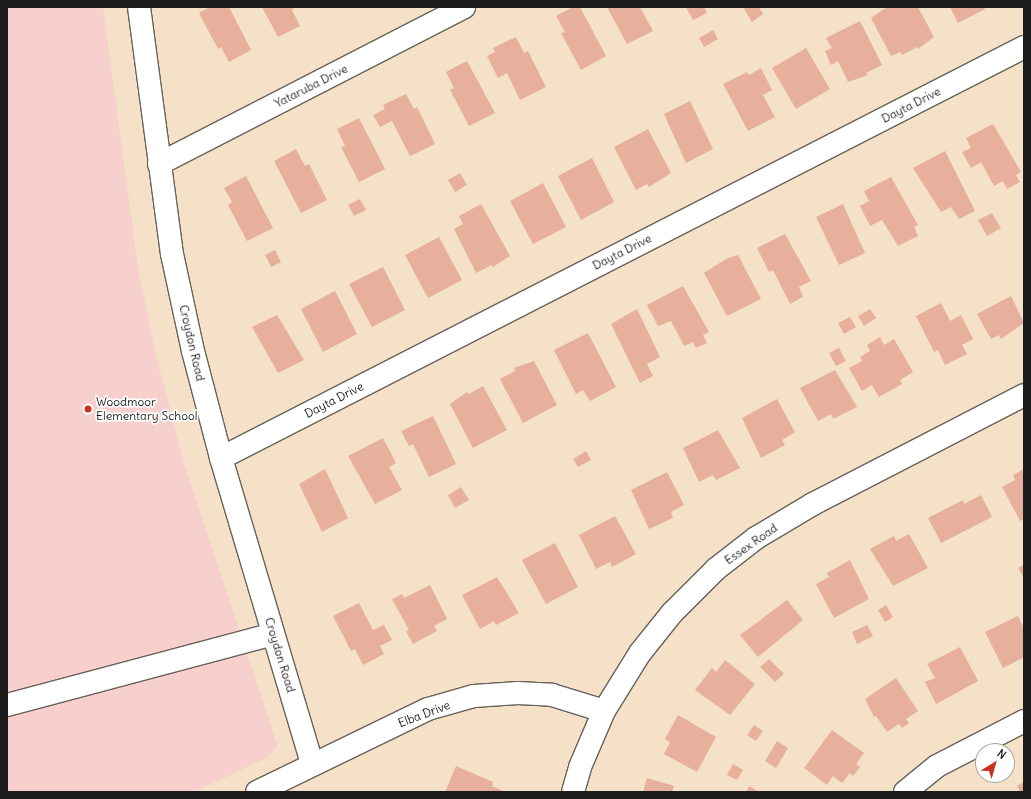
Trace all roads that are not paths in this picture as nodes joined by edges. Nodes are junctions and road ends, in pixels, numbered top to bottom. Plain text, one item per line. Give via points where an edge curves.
1 (139, 7) edge
2 (464, 7) edge
3 (1024, 47) edge
4 (159, 164) junction
5 (1024, 395) edge
6 (221, 458) junction
7 (273, 634) junction
8 (7, 705) edge
9 (604, 711) junction
10 (1024, 721) edge
11 (312, 763) junction
12 (257, 792) edge
13 (573, 792) edge
14 (905, 792) edge

1 - 4 street, Croydon Road
2 - 4 street, Yataruba Drive
3 - 6 street, Dayta Drive
4 - 6 street, Croydon Road via 193,351
5 - 9 street, Essex Road via 813,504 756,538 716,569 672,613 640,653
6 - 7 street, Croydon Road
7 - 8 street
7 - 11 street, Croydon Road
9 - 11 street, Elba Drive via 552,696 518,693 474,696 428,709
9 - 13 street, Essex Road via 580,767
10 - 14 street via 937,766
11 - 12 street, Elba Drive

